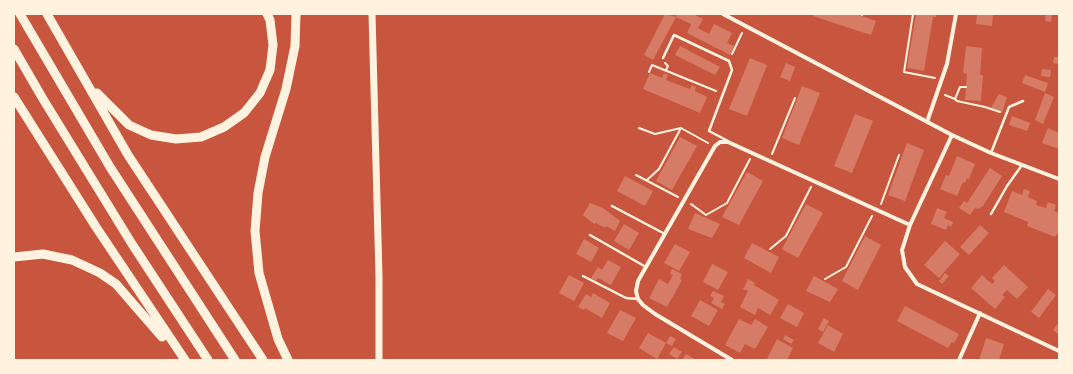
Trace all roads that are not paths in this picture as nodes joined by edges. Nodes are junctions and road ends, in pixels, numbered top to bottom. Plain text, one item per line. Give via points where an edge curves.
1 (20, 14) edge
2 (267, 14) edge
3 (296, 14) edge
4 (372, 14) edge
5 (723, 14) edge
6 (956, 14) edge
7 (50, 18) edge
8 (14, 49) edge
9 (663, 58) dead end
10 (79, 70) junction
11 (14, 97) edge
12 (1023, 101) dead end
13 (927, 122) junction
14 (952, 135) junction
15 (728, 142) junction
16 (991, 153) junction
17 (1022, 165) junction
18 (1059, 179) edge
19 (612, 206) dead end
20 (991, 214) dead end
21 (910, 226) junction
22 (665, 234) junction
23 (590, 235) dead end
24 (14, 257) edge
25 (646, 267) junction
26 (583, 276) dead end
27 (638, 299) junction
28 (980, 313) junction
29 (1059, 351) edge
30 (181, 360) edge
31 (184, 360) edge
32 (208, 360) edge
33 (235, 360) edge
34 (263, 360) edge
35 (288, 360) edge
36 (379, 360) edge
37 (732, 360) edge
38 (959, 360) edge

1 - 33 highway via 153,236
2 - 10 highway via 273,45 270,70 260,93 244,113 224,127 201,136 176,139 158,136 129,125 105,103
3 - 35 highway via 296,46 265,157 258,193 255,231 259,274 278,339
4 - 36 main road
5 - 13 street
6 - 13 street via 947,64
7 - 10 highway
8 - 32 highway via 132,244
9 - 15 lane via 674,35 729,61 732,70 709,132
10 - 34 highway via 128,155
11 - 31 highway
12 - 16 lane via 1009,107
13 - 14 street
14 - 16 street
14 - 21 street
15 - 21 street
15 - 22 street via 720,142 715,146
16 - 17 street
17 - 18 street
17 - 20 lane
19 - 22 lane
21 - 28 street via 902,250 909,275 917,284
22 - 25 street
23 - 25 lane
24 - 30 highway via 43,254 72,260 100,273 116,284 138,307
25 - 27 street via 638,281
26 - 27 lane via 626,298
27 - 37 street via 655,314
28 - 29 street
28 - 38 street

